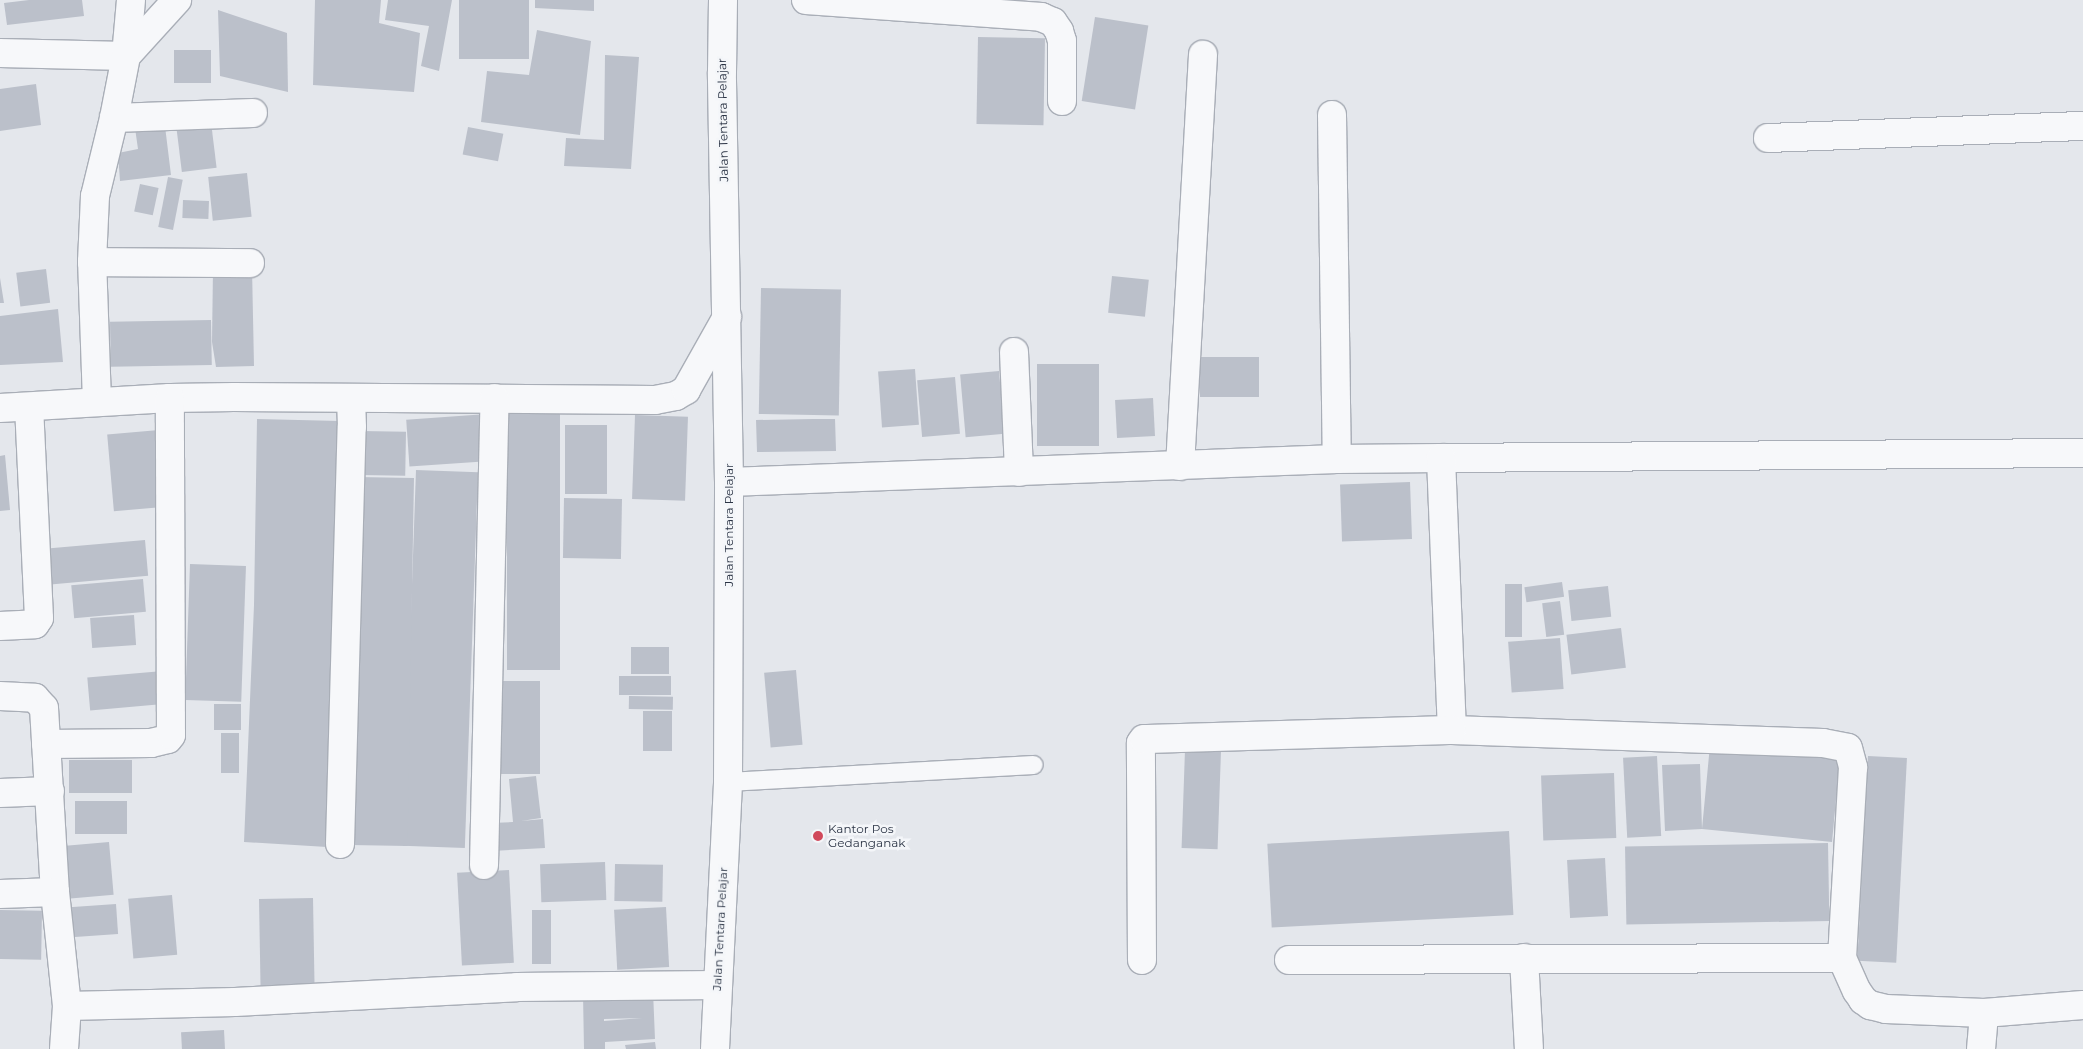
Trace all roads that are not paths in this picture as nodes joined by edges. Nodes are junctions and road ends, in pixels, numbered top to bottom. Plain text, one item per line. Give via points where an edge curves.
1 (130, 0) edge
2 (177, 0) edge
3 (724, 0) edge
4 (806, 0) edge
5 (0, 53) edge
6 (1203, 55) dead end
7 (126, 56) junction
8 (1062, 101) dead end
9 (253, 113) dead end
10 (1332, 115) dead end
11 (114, 118) junction
12 (2083, 126) edge
13 (1768, 138) dead end
14 (92, 262) junction
15 (250, 264) dead end
16 (728, 316) junction
17 (1014, 352) dead end
18 (170, 398) junction
19 (351, 398) junction
20 (495, 398) junction
21 (98, 402) junction
22 (29, 407) junction
23 (0, 408) edge
24 (2083, 453) edge
25 (1441, 458) junction
26 (1337, 459) junction
27 (1180, 466) junction
28 (1019, 472) junction
29 (729, 482) junction
30 (0, 626) edge
31 (0, 696) edge
32 (1452, 730) junction
33 (46, 744) junction
34 (1034, 765) dead end
35 (728, 782) junction
36 (50, 791) junction
37 (0, 792) edge
38 (340, 844) dead end
39 (484, 864) dead end
40 (55, 892) junction
41 (0, 894) edge
42 (1524, 958) junction
43 (1842, 958) junction
44 (1142, 960) dead end
45 (1289, 960) dead end
46 (717, 985) junction
47 (2083, 1005) edge
48 (67, 1006) junction
49 (1984, 1013) junction
50 (64, 1049) edge
51 (715, 1049) edge
52 (1529, 1049) edge
53 (1981, 1049) edge

1 - 7 street
2 - 7 street
3 - 16 street, Jalan Tentara Pelajar via 722,90
4 - 8 street via 1041,18 1053,22 1062,41
5 - 7 street
6 - 27 street
7 - 11 street
9 - 11 street
10 - 26 street
11 - 14 street via 95,196
12 - 13 street
14 - 15 street
14 - 21 street
16 - 20 street via 690,384 676,396 655,400
16 - 29 street, Jalan Tentara Pelajar
17 - 28 street
18 - 19 street
18 - 21 street
18 - 33 street via 171,735 168,739 152,743
19 - 20 street
19 - 38 street
20 - 39 street
21 - 22 street
22 - 23 street
22 - 30 street via 39,618 35,624
24 - 25 street
25 - 26 street
25 - 32 street
26 - 27 street
27 - 28 street
28 - 29 street
29 - 35 street, Jalan Tentara Pelajar
31 - 33 street via 37,699 44,708
32 - 43 street via 1823,743 1848,748 1853,767
32 - 44 street via 1144,738 1141,743
33 - 36 street
34 - 35 lane
35 - 46 street, Jalan Tentara Pelajar
36 - 37 street
36 - 40 street
40 - 41 street
40 - 48 street
42 - 43 street
42 - 45 street
42 - 52 street
43 - 49 street via 1857,992 1870,1005 1886,1009
46 - 48 street via 517,987 235,1002
46 - 51 street, Jalan Tentara Pelajar
47 - 49 street
48 - 50 street
49 - 53 street

